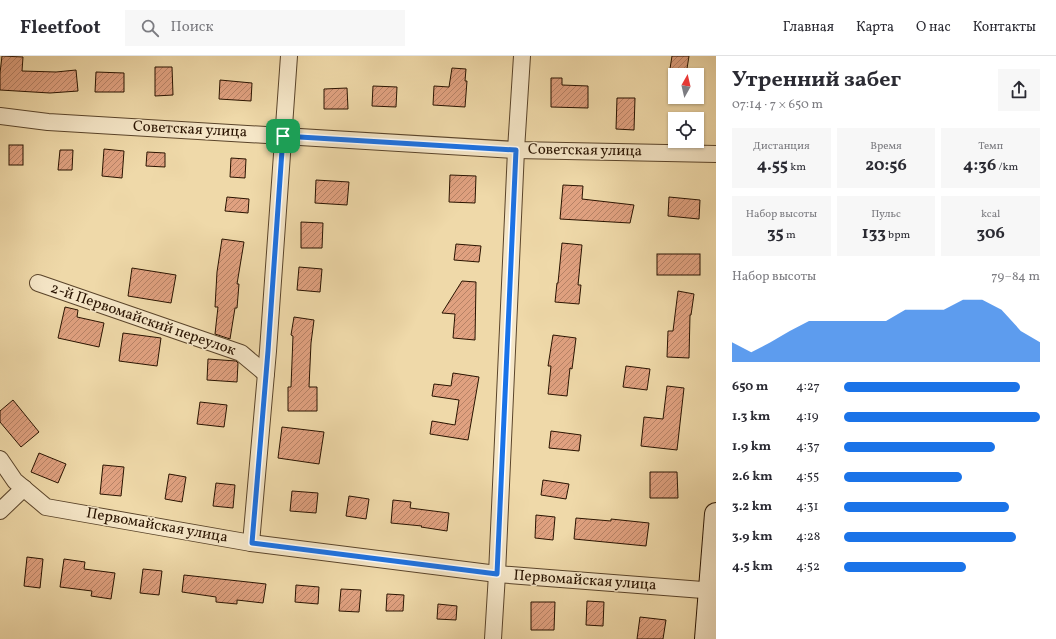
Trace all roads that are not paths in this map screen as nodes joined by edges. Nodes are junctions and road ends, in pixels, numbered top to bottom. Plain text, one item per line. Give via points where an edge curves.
1 (288, 56) edge
2 (522, 56) edge
3 (0, 116) edge
4 (283, 136) junction
5 (516, 150) junction
6 (716, 154) edge
7 (38, 283) dead end
8 (266, 374) junction
9 (0, 460) edge
10 (24, 488) junction
11 (0, 511) edge
12 (716, 514) edge
13 (252, 543) junction
14 (497, 574) junction
15 (713, 591) edge
16 (493, 639) edge
17 (706, 639) edge

1 - 4 street
2 - 5 street
3 - 4 street, Советская улица via 48,122
4 - 5 street, Советская улица
4 - 8 street
5 - 6 street, Советская улица
5 - 14 street
7 - 8 street, 2-й Первомайский переулок via 241,353
8 - 13 street
9 - 10 street, Первомайская улица
10 - 11 street
10 - 13 street, Первомайская улица via 46,507
12 - 15 main road
13 - 14 street, Первомайская улица
14 - 15 street, Первомайская улица
14 - 16 street
15 - 17 main road

